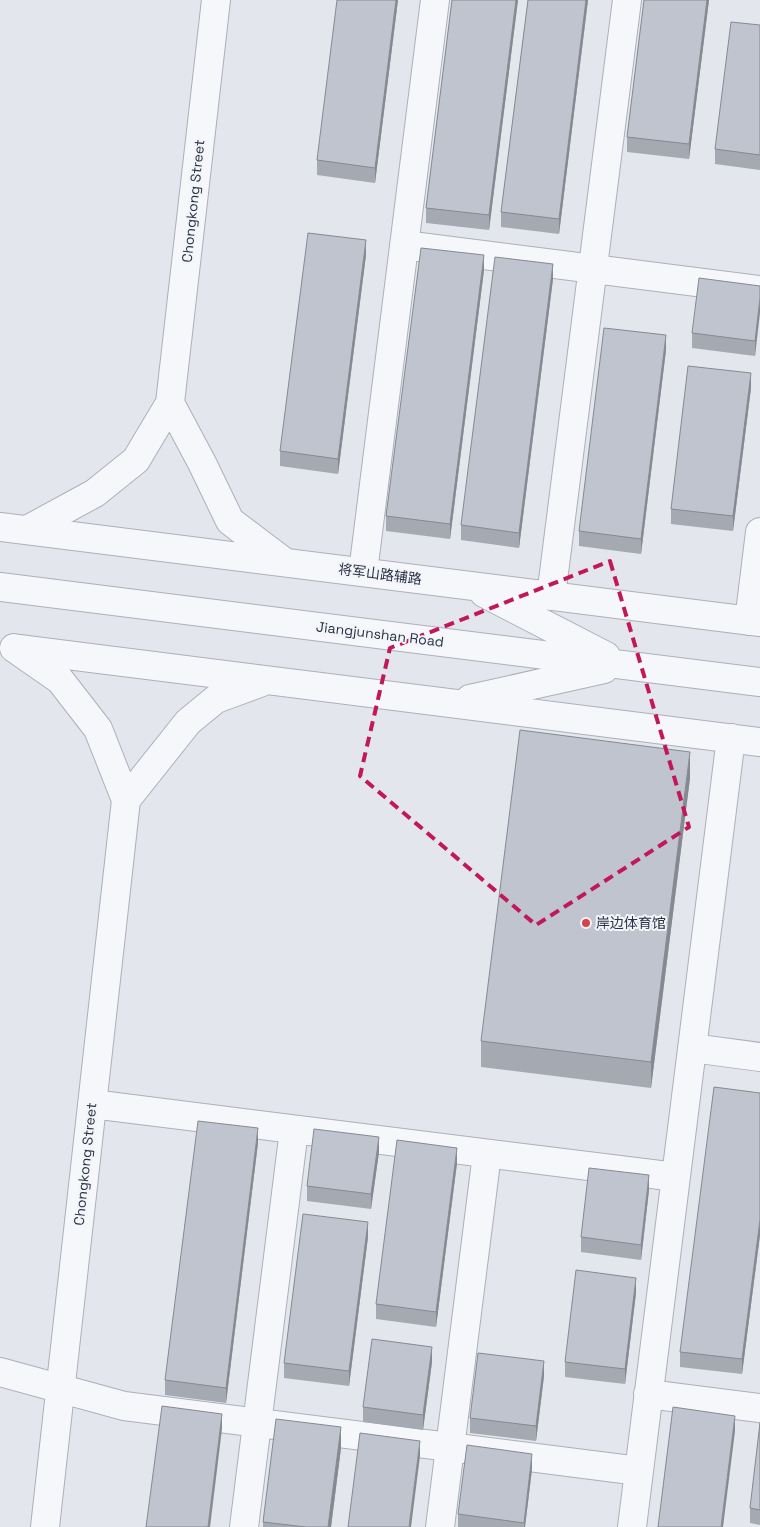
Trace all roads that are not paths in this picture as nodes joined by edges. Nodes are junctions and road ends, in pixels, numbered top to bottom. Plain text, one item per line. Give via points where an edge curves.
1 (216, 0) edge
2 (435, 0) edge
3 (626, 0) edge
4 (404, 245) junction
5 (593, 269) junction
6 (760, 290) edge
7 (170, 403) junction
8 (0, 527) edge
9 (27, 530) junction
10 (760, 532) edge
11 (283, 562) junction
12 (363, 572) junction
13 (467, 585) junction
14 (0, 586) edge
15 (551, 596) junction
16 (754, 621) edge
17 (7, 647) edge
18 (622, 665) junction
19 (267, 680) junction
20 (760, 682) edge
21 (453, 703) junction
22 (731, 738) junction
23 (760, 742) edge
24 (126, 800) junction
25 (692, 1048) junction
26 (760, 1056) edge
27 (92, 1104) junction
28 (294, 1130) junction
29 (486, 1154) junction
30 (676, 1178) junction
31 (0, 1372) edge
32 (61, 1389) junction
33 (648, 1394) junction
34 (760, 1408) edge
35 (257, 1423) junction
36 (450, 1447) junction
37 (639, 1471) junction
38 (45, 1527) edge
39 (244, 1527) edge
40 (440, 1527) edge
41 (632, 1527) edge

1 - 7 street, Chongkong Street
2 - 4 street
3 - 5 street
4 - 5 street
4 - 12 street
5 - 6 street
5 - 15 street
7 - 9 street, Chongkong Street via 136,460 95,493
7 - 11 street via 230,521
8 - 9 street, 将军山路辅路
9 - 11 street, 将军山路辅路
10 - 16 street
11 - 12 street, 将军山路辅路
12 - 13 street, 将军山路辅路
13 - 15 street, 将军山路辅路
13 - 18 street
14 - 18 street, Jiangjunshan Road
15 - 16 street, 将军山路辅路
17 - 19 street
17 - 24 street, Chongkong Street via 60,680 98,729
18 - 20 street, Jiangjunshan Road
18 - 21 street
19 - 21 street
19 - 24 street via 216,698 188,722
21 - 22 street
22 - 23 street
22 - 25 street
24 - 27 street, Chongkong Street
25 - 26 street
25 - 30 street
27 - 28 street
27 - 32 street, Chongkong Street
28 - 29 street
28 - 35 street
29 - 30 street
29 - 36 street
30 - 33 street
31 - 32 street
32 - 35 street via 124,1406
32 - 38 street, Chongkong Street
33 - 34 street
33 - 37 street
35 - 36 street
35 - 39 street
36 - 37 street
36 - 40 street
37 - 41 street

